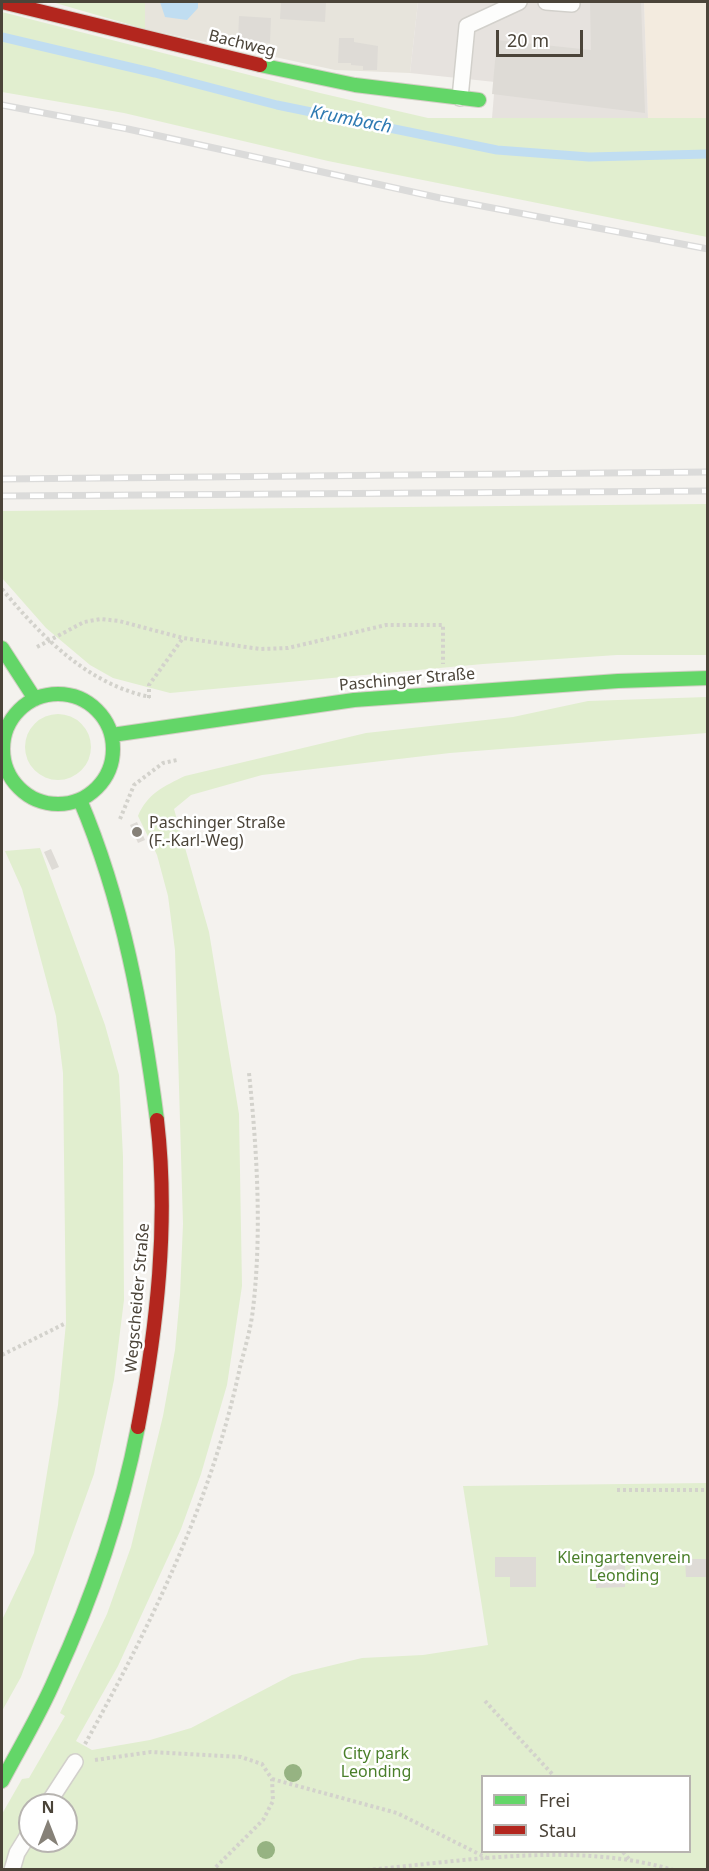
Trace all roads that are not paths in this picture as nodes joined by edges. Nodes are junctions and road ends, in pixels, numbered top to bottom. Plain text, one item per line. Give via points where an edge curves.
1 (2, 2) edge
2 (519, 2) edge
3 (546, 2) edge
4 (572, 4) dead end
5 (460, 98) junction
6 (479, 100) dead end
7 (2, 648) edge
8 (708, 678) edge
9 (34, 699) junction
10 (112, 735) junction
11 (3, 763) edge
12 (80, 800) junction
13 (75, 1762) road end
14 (2, 1781) edge
15 (55, 1793) edge
16 (18, 1850) edge
17 (12, 1869) edge

1 - 5 street, Bachweg via 286,71 355,85
2 - 5 lane via 467,26
3 - 4 lane
5 - 6 street, Bachweg
7 - 9 street
8 - 10 street, Paschinger Straße via 354,700
9 - 10 street via 52,694 73,696 90,704 105,719
9 - 11 street via 23,706 6,729
10 - 12 street via 114,756 108,773 95,791
11 - 12 street via 21,791 38,801 57,805
12 - 14 street, Wegscheider Straße via 96,839 137,976 148,1039 160,1151 159,1290 139,1432 114,1532 58,1676
13 - 15 lane
16 - 17 lane

